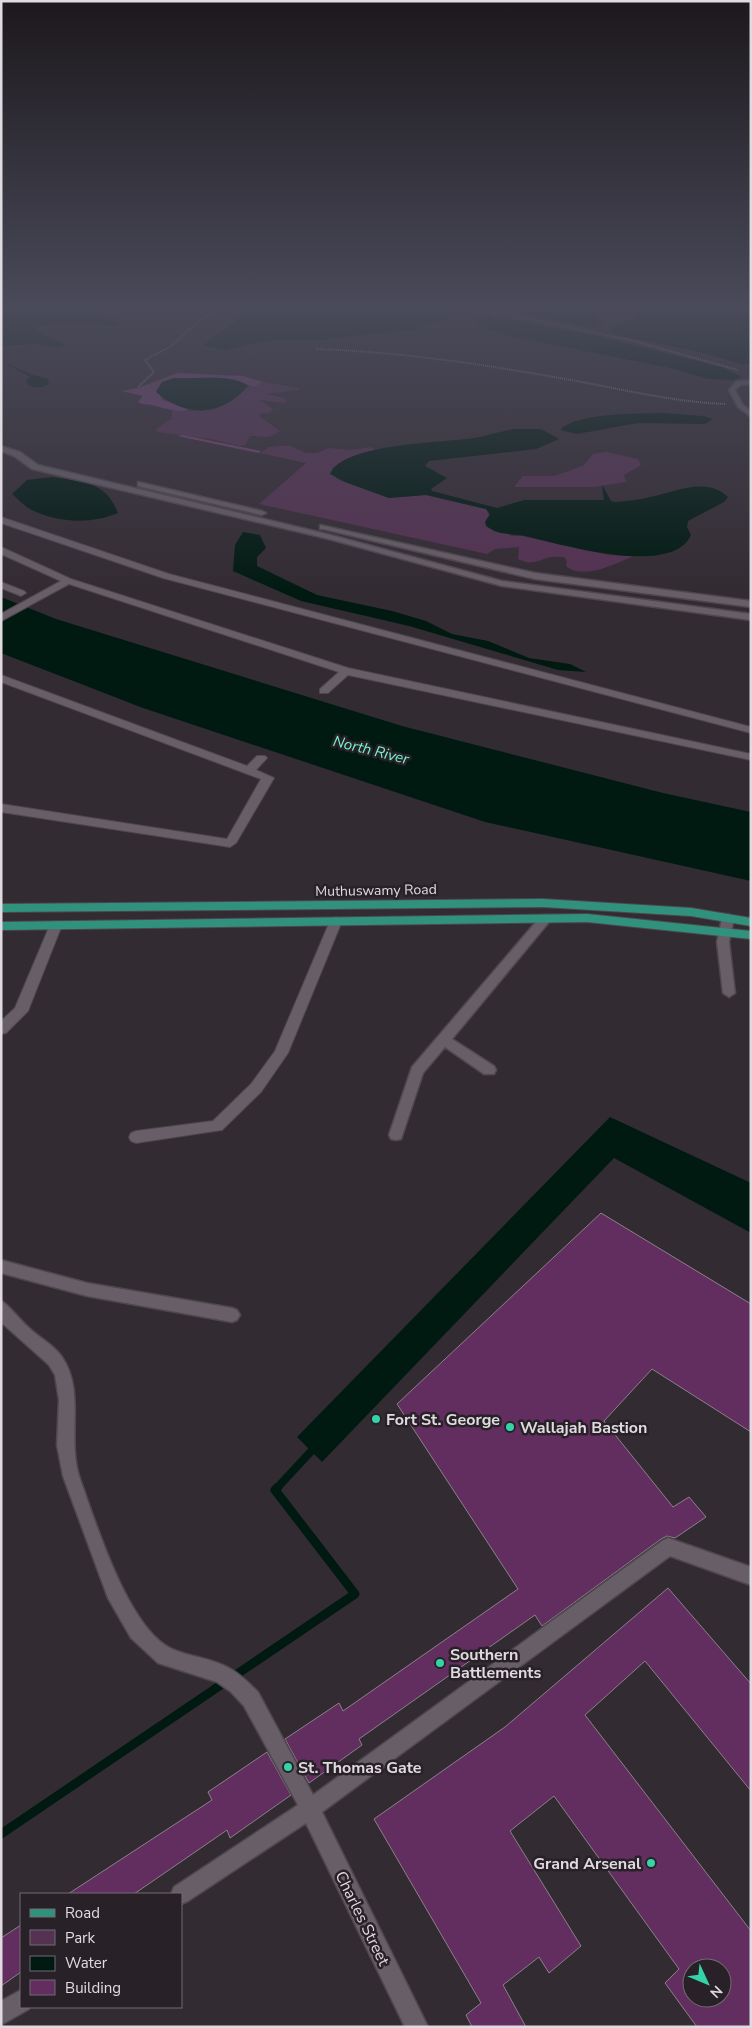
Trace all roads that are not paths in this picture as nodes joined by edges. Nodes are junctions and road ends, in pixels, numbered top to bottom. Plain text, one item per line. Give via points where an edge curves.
1 (738, 403) edge
2 (751, 415) edge
3 (1, 448) edge
4 (38, 468) junction
5 (1, 520) edge
6 (1, 550) edge
7 (68, 581) junction
8 (1, 585) edge
9 (21, 593) dead end
10 (751, 604) edge
11 (751, 617) edge
12 (1, 618) edge
13 (346, 672) junction
14 (1, 678) edge
15 (324, 691) dead end
16 (751, 730) edge
17 (751, 757) edge
18 (261, 758) dead end
19 (249, 770) junction
20 (1, 808) edge
21 (1, 908) edge
22 (545, 919) junction
23 (336, 921) junction
24 (751, 922) edge
25 (56, 924) junction
26 (727, 924) junction
27 (1, 926) edge
28 (751, 935) edge
29 (729, 993) dead end
30 (1, 1028) edge
31 (444, 1040) junction
32 (490, 1070) dead end
33 (396, 1136) dead end
34 (136, 1137) dead end
35 (1, 1266) edge
36 (1, 1308) edge
37 (232, 1314) dead end
38 (751, 1576) edge
39 (310, 1808) junction
40 (182, 1893) edge
41 (20, 2002) edge
42 (1, 2014) edge
43 (417, 2027) edge

1 - 2 lane
3 - 4 lane
4 - 10 lane via 72,468 535,576
4 - 11 lane via 331,537 502,583
5 - 16 street via 166,576
6 - 7 street
7 - 12 street
7 - 13 street
8 - 9 street
13 - 15 street
13 - 17 street
14 - 19 street
18 - 19 street
19 - 20 street via 268,778 230,843
21 - 26 main road, Muthuswamy Road via 543,903 691,912
22 - 23 main road, Muthuswamy Road
22 - 26 main road, Muthuswamy Road
22 - 31 lane
23 - 25 main road, Muthuswamy Road
23 - 34 street via 282,1053 256,1088 217,1126
24 - 26 main road, Muthuswamy Road
25 - 27 main road, Muthuswamy Road
25 - 30 street via 21,1011
26 - 28 main road, Muthuswamy Road
26 - 29 lane via 723,942
31 - 32 lane
31 - 33 lane via 417,1071
35 - 37 lane via 154,1303
36 - 39 lane, Charles Street via 8,1319 55,1360 63,1373 67,1400 65,1445 71,1476 114,1592 137,1632 165,1656 222,1674 238,1685 259,1710
38 - 39 lane via 668,1547
39 - 40 lane
39 - 43 lane, Charles Street
41 - 42 lane

